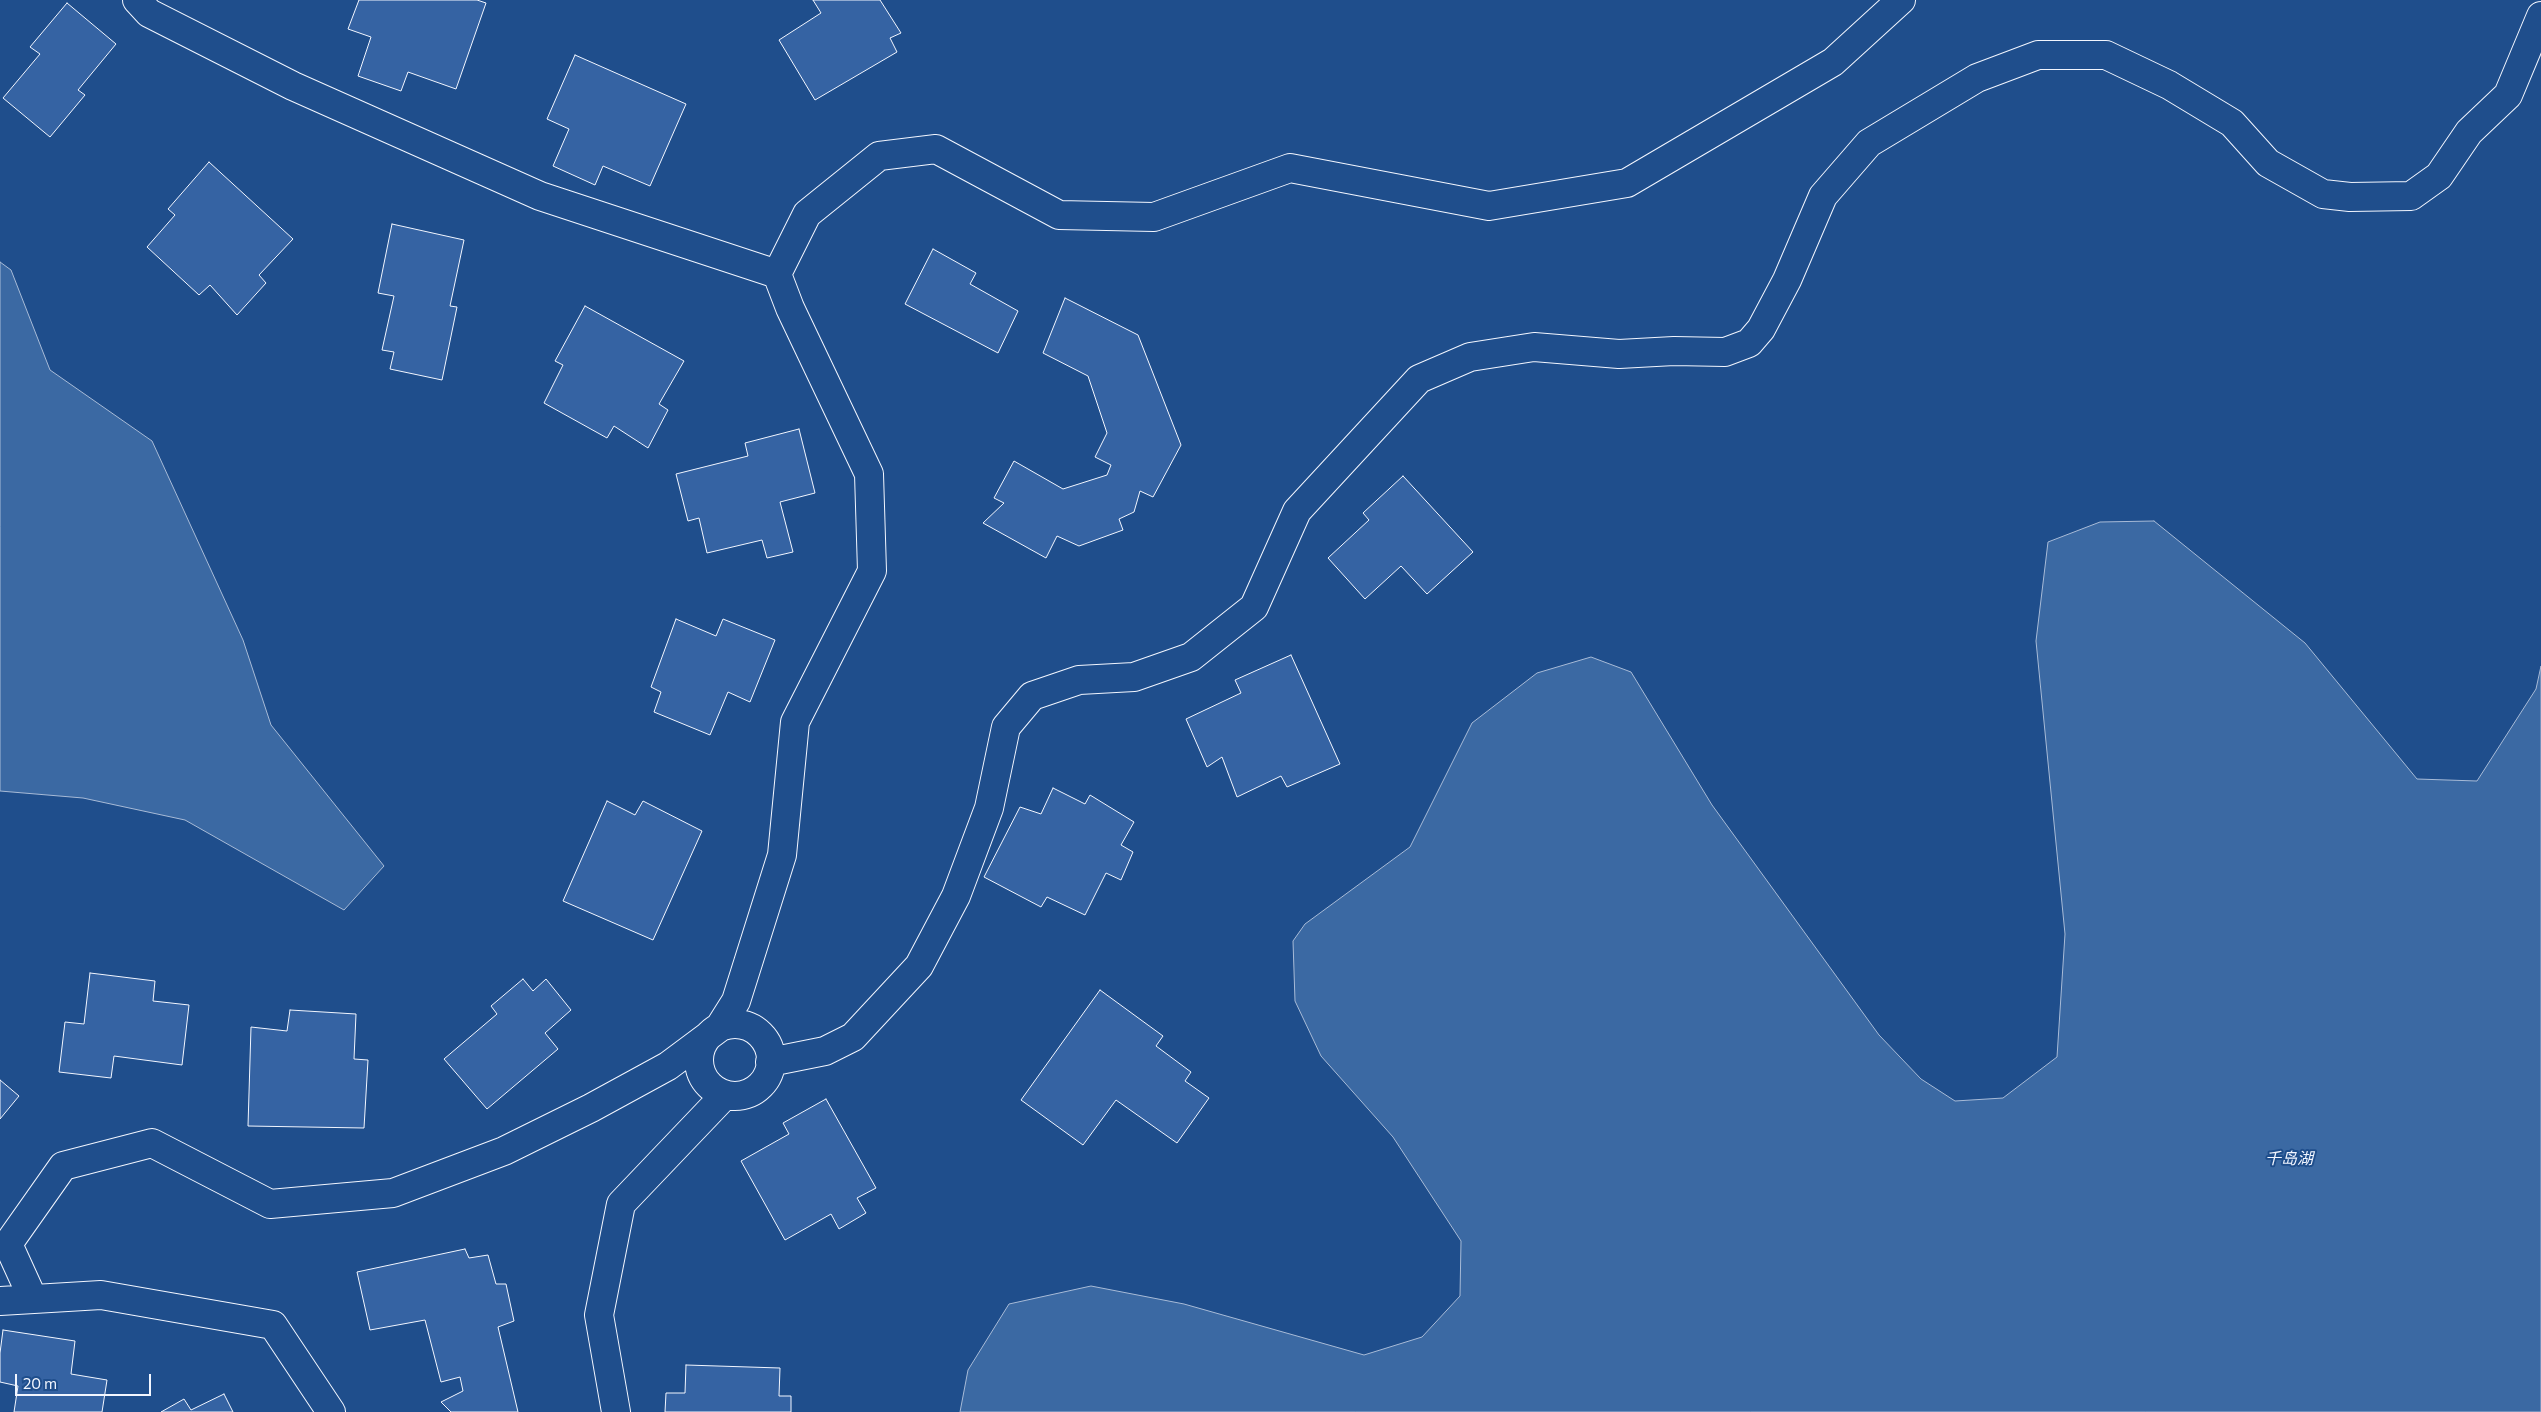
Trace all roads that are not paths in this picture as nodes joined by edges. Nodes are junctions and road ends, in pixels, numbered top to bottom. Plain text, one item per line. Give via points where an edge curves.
1 (137, 0) edge
2 (1901, 0) edge
3 (2541, 16) edge
4 (777, 274) junction
5 (719, 1028) junction
6 (770, 1062) junction
7 (725, 1095) junction
8 (4, 1245) edge
9 (33, 1299) junction
10 (0, 1301) edge
11 (331, 1412) edge
12 (616, 1412) edge

1 - 4 street via 149,13 293,86 540,196
2 - 4 street via 1832,62 1627,183 1489,206 1290,168 1154,217 1059,215 936,149 878,156 807,214
3 - 6 street via 2508,95 2469,132 2438,176 2411,196 2323,194 2268,162 2232,123 2170,85 2106,55 2038,54 1977,78 1869,143 1823,196 1787,280 1761,329 1749,343 1725,352 1619,354 1534,347 1470,357 1419,379 1297,510 1254,607 1191,657 1134,677 1079,680 1032,696 1006,727 989,808 956,896 919,966 852,1037 825,1051
4 - 5 street via 869,474 872,571 795,722 782,855 736,1001
5 - 6 street via 729,1025 752,1029 768,1046
5 - 7 street via 708,1036 699,1057 706,1080
5 - 8 street via 668,1066 582,1112 504,1151 393,1193 270,1204 152,1143 63,1166
6 - 7 street via 766,1079 758,1088 736,1096
7 - 12 street via 621,1204 599,1315
8 - 9 street
9 - 10 street
9 - 11 street via 101,1295 273,1325

